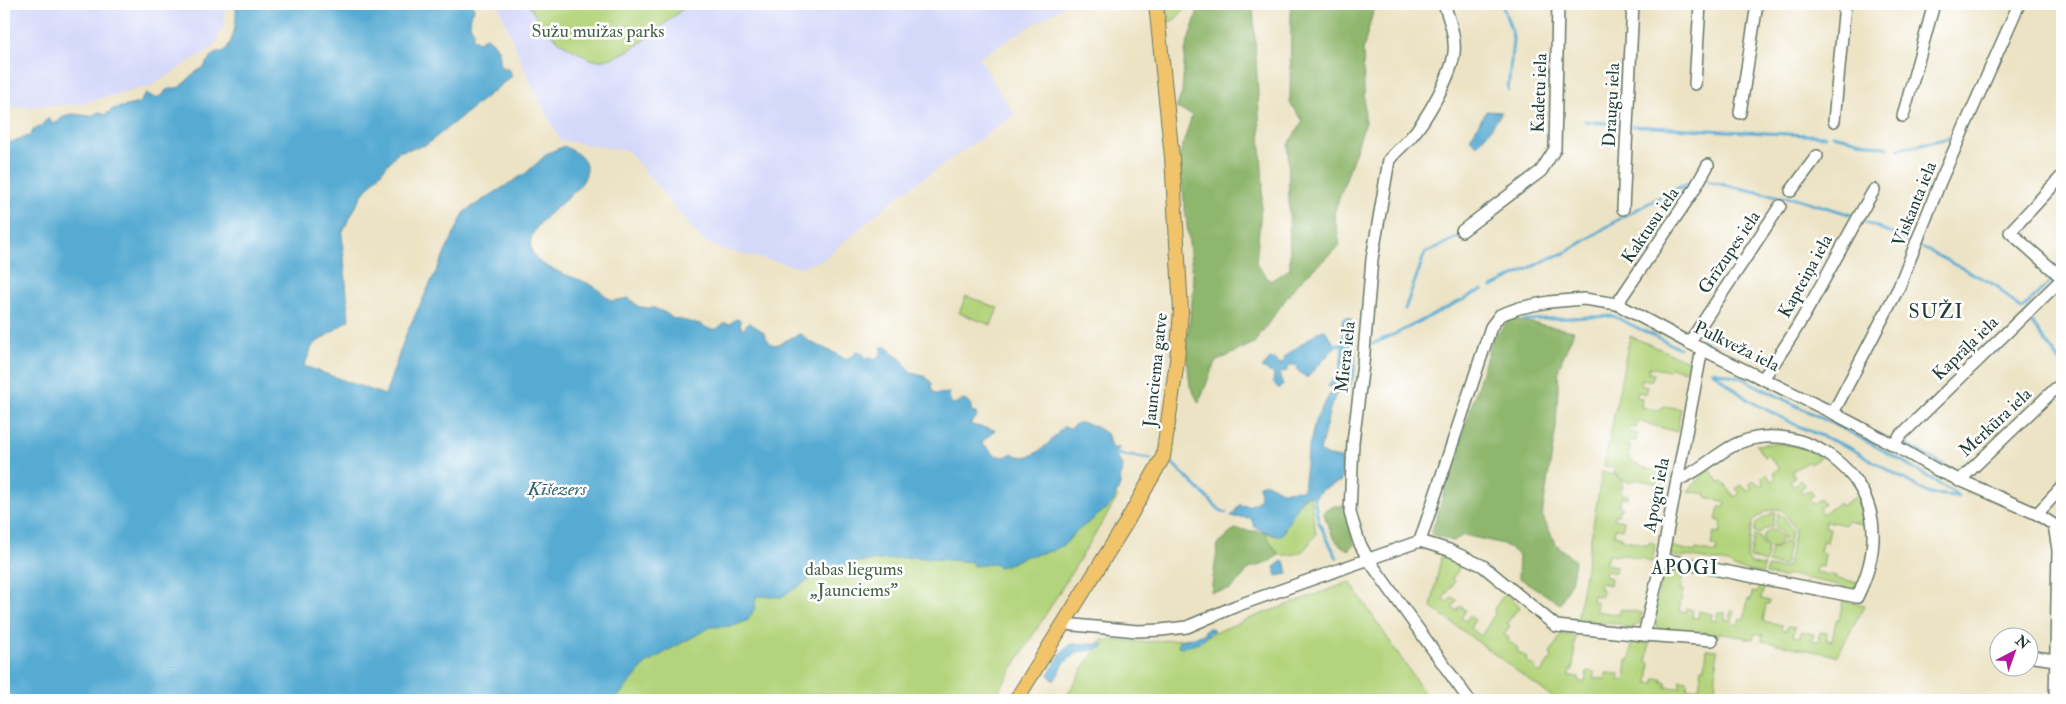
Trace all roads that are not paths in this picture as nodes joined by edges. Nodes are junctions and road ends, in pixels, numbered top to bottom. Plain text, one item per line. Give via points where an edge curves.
1 (1156, 4) edge
2 (1444, 4) edge
3 (1558, 4) edge
4 (1633, 4) edge
5 (1700, 4) edge
6 (1757, 4) edge
7 (1846, 4) edge
8 (1934, 4) edge
9 (2019, 4) edge
10 (1695, 84) dead end
11 (1740, 113) dead end
12 (1903, 116) dead end
13 (1834, 121) dead end
14 (1818, 156) dead end
15 (1708, 164) dead end
16 (2062, 176) edge
17 (1874, 190) dead end
18 (1791, 191) dead end
19 (1780, 206) dead end
20 (1623, 209) dead end
21 (1462, 231) dead end
22 (2062, 279) edge
23 (1617, 304) junction
24 (1689, 343) junction
25 (1702, 349) junction
26 (1764, 377) junction
27 (2056, 388) dead end
28 (1833, 413) junction
29 (1894, 445) junction
30 (1677, 480) junction
31 (1958, 481) junction
32 (2062, 487) edge
33 (2038, 514) junction
34 (2058, 527) edge
35 (1420, 541) junction
36 (1368, 559) junction
37 (1662, 559) junction
38 (1064, 624) junction
39 (1644, 635) junction
40 (1712, 640) dead end
41 (2038, 658) edge
42 (2059, 661) edge
43 (1016, 700) edge
44 (1469, 700) edge
45 (2055, 700) edge

1 - 38 main road, Jaunciema gatve via 1172,156 1181,310 1169,418 1162,457
2 - 36 street, Miera iela via 1453,35 1452,66 1434,103 1411,137 1388,160 1372,259 1353,442 1350,513
3 - 21 street, Kadetu iela via 1555,149 1541,171
4 - 20 street, Draugu iela
5 - 10 street
6 - 11 street
7 - 13 street
8 - 12 street
9 - 28 street, Viskanta iela via 1940,182 1899,287
14 - 18 street
15 - 23 street, Kaktusu iela
16 - 22 street via 2010,232
17 - 26 street, Kapteiņa iela via 1814,300
19 - 24 street, Grīzupes iela
22 - 29 street, Kaprāļa iela via 1951,385
23 - 24 street, Pulkveža iela
23 - 35 street, Pulkveža iela via 1584,299 1549,302 1500,315 1491,327
24 - 25 street, Pulkveža iela
25 - 26 street, Pulkveža iela
25 - 30 street, Apogu iela
26 - 28 street, Pulkveža iela
27 - 31 street, Merkūra iela
28 - 29 street, Pulkveža iela
29 - 31 street, Pulkveža iela
30 - 37 street, Apogu iela
30 - 37 street via 1693,474 1716,454 1746,440 1764,437 1810,444 1824,451 1851,475 1860,488 1872,520 1872,553 1867,577 1857,597
31 - 33 street, Pulkveža iela
32 - 33 street
33 - 34 street, Pulkveža iela
34 - 42 street, Pulkveža iela
35 - 36 street
35 - 39 street via 1450,550 1483,566 1556,626
36 - 38 street via 1187,627 1137,631
36 - 44 street, Miera iela
37 - 39 street, Apogu iela
38 - 43 main road, Jaunciema gatve
39 - 40 street
41 - 42 street
42 - 45 street, Pulkveža iela

